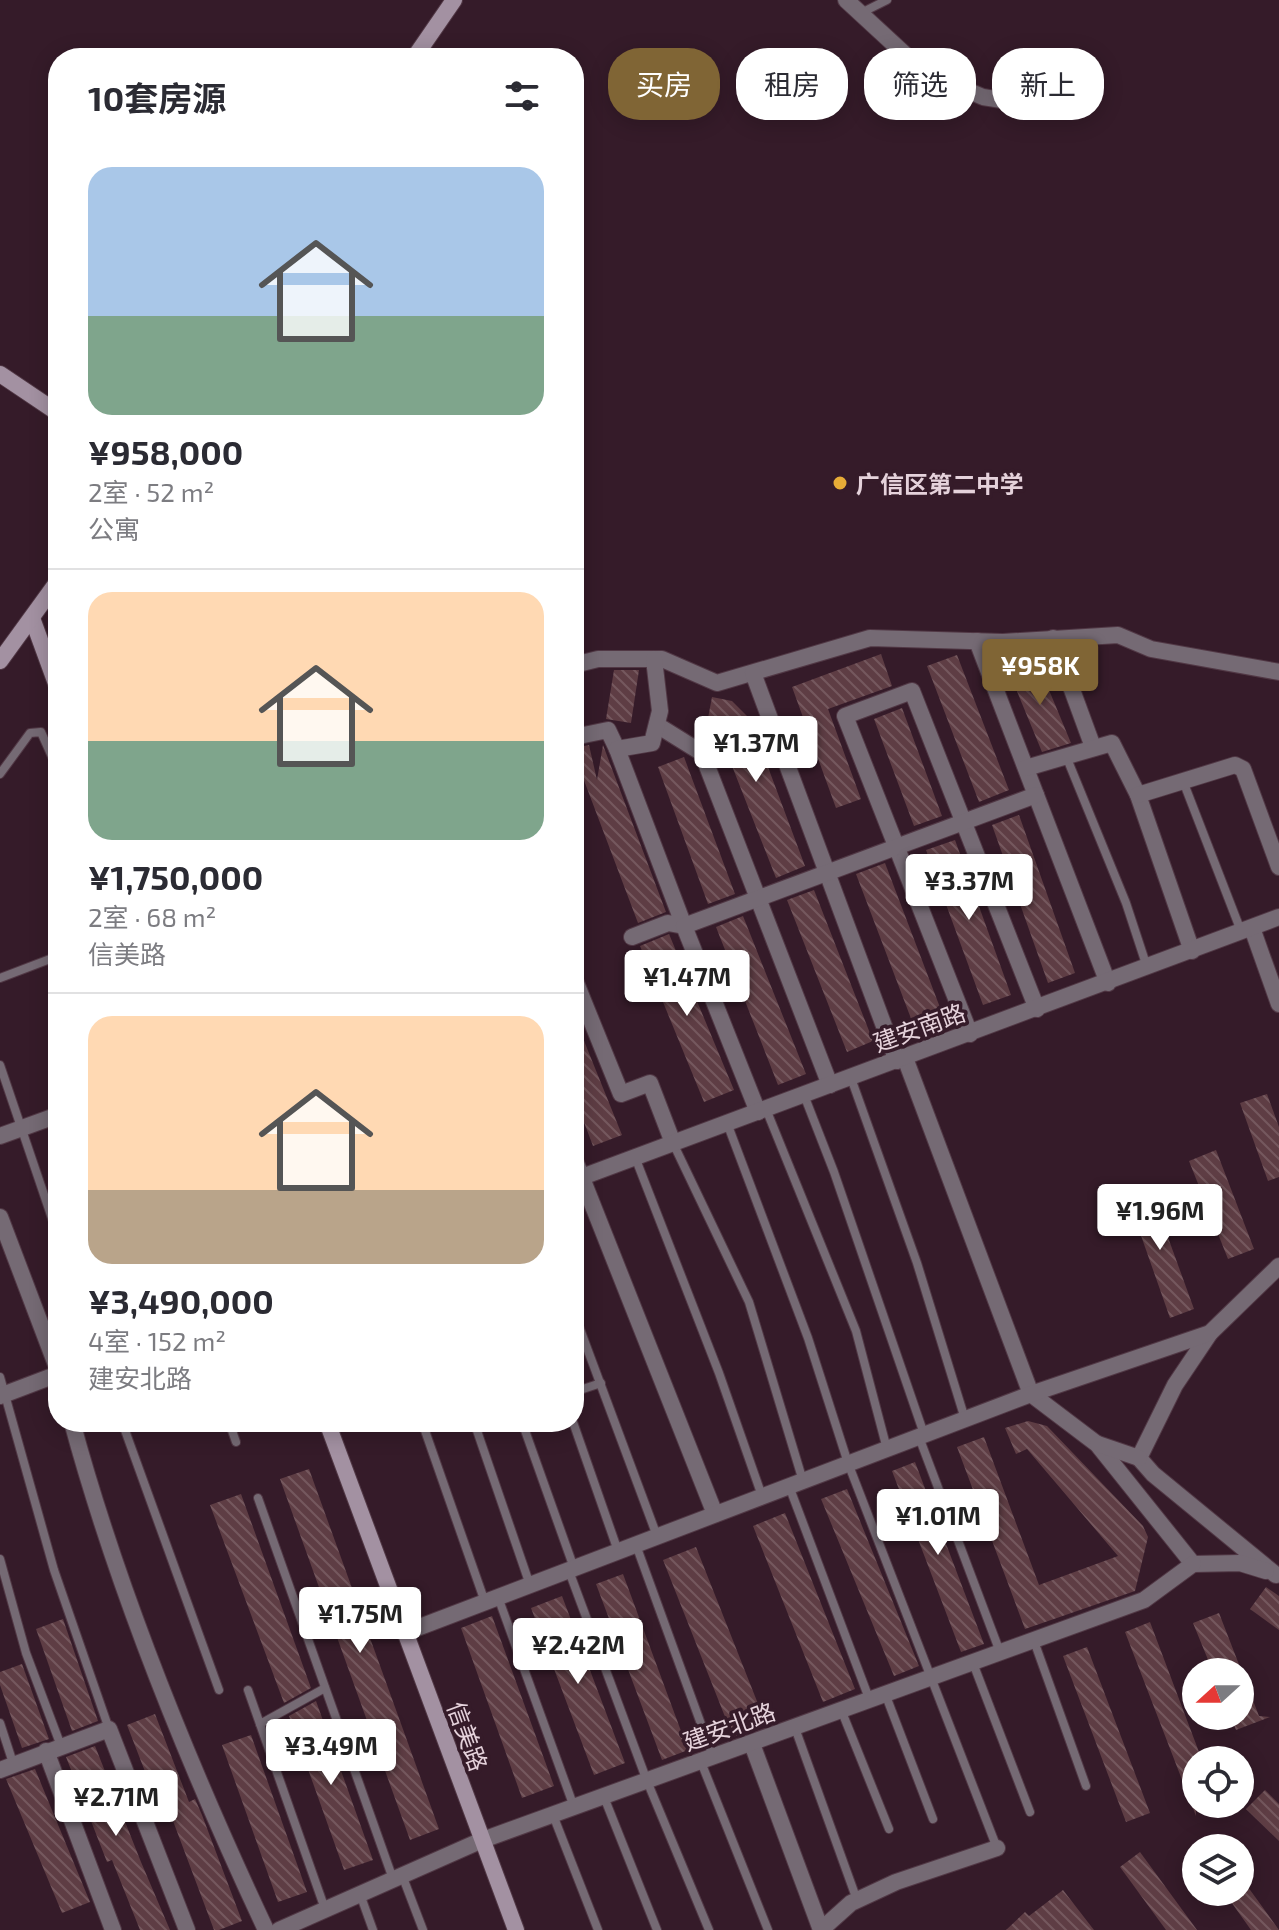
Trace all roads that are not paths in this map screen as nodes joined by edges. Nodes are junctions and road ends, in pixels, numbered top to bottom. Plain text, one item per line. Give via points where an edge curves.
1 (454, 0) edge
2 (846, 0) edge
3 (887, 0) edge
4 (860, 14) junction
5 (421, 48) edge
6 (992, 98) edge
7 (0, 374) edge
8 (48, 406) edge
9 (48, 595) edge
10 (32, 618) junction
11 (1053, 638) junction
12 (977, 641) junction
13 (654, 659) junction
14 (0, 661) edge
15 (48, 662) edge
16 (584, 662) edge
17 (1279, 672) edge
18 (753, 673) junction
19 (657, 725) junction
20 (584, 735) edge
21 (1093, 747) junction
22 (48, 748) edge
23 (617, 749) junction
24 (1066, 756) junction
25 (1026, 768) junction
26 (0, 774) edge
27 (1183, 781) junction
28 (1036, 795) junction
29 (1138, 795) junction
30 (965, 821) junction
31 (898, 846) junction
32 (1279, 867) edge
33 (827, 872) junction
34 (758, 898) junction
35 (1279, 917) edge
36 (684, 926) junction
37 (1247, 930) junction
38 (632, 937) dead end
39 (1192, 951) junction
40 (48, 960) edge
41 (1147, 968) junction
42 (0, 978) edge
43 (1108, 983) junction
44 (584, 1003) edge
45 (1279, 1004) edge
46 (1037, 1009) junction
47 (970, 1034) junction
48 (901, 1059) junction
49 (0, 1065) edge
50 (851, 1078) junction
51 (830, 1085) junction
52 (804, 1095) junction
53 (762, 1110) junction
54 (48, 1119) edge
55 (727, 1123) junction
56 (20, 1129) junction
57 (0, 1136) edge
58 (673, 1143) junction
59 (635, 1157) junction
60 (584, 1176) edge
61 (584, 1193) edge
62 (48, 1208) edge
63 (0, 1217) edge
64 (1279, 1266) edge
65 (1210, 1333) junction
66 (584, 1339) edge
67 (48, 1345) edge
68 (48, 1376) edge
69 (0, 1377) edge
70 (601, 1383) junction
71 (584, 1389) edge
72 (1031, 1394) junction
73 (3, 1395) edge
74 (965, 1419) junction
75 (75, 1432) edge
76 (126, 1432) edge
77 (232, 1432) edge
78 (331, 1432) edge
79 (426, 1432) edge
80 (477, 1432) edge
81 (525, 1432) edge
82 (576, 1432) edge
83 (921, 1435) junction
84 (236, 1442) dead end
85 (1097, 1444) junction
86 (887, 1449) junction
87 (1139, 1458) junction
88 (848, 1463) junction
89 (796, 1483) junction
90 (762, 1496) junction
91 (258, 1498) dead end
92 (715, 1514) junction
93 (657, 1536) junction
94 (636, 1545) junction
95 (618, 1551) junction
96 (0, 1559) edge
97 (1193, 1564) junction
98 (571, 1569) junction
99 (1278, 1575) edge
100 (530, 1585) junction
101 (492, 1599) junction
102 (404, 1633) junction
103 (1034, 1641) junction
104 (1000, 1653) junction
105 (973, 1663) junction
106 (930, 1679) junction
107 (325, 1688) junction
108 (219, 1690) dead end
109 (248, 1690) dead end
110 (886, 1696) junction
111 (870, 1702) junction
112 (842, 1712) junction
113 (0, 1723) edge
114 (260, 1724) junction
115 (795, 1728) junction
116 (109, 1729) junction
117 (752, 1744) junction
118 (54, 1748) junction
119 (707, 1760) junction
120 (7, 1766) edge
121 (647, 1781) junction
122 (1086, 1786) dead end
123 (604, 1797) junction
124 (574, 1807) junction
125 (1030, 1812) dead end
126 (553, 1815) junction
127 (933, 1819) dead end
128 (889, 1829) dead end
129 (480, 1841) junction
130 (997, 1848) joint
131 (398, 1877) junction
132 (360, 1894) junction
133 (857, 1900) junction
134 (318, 1918) edge
135 (822, 1929) edge
136 (113, 1930) edge
137 (187, 1930) edge
138 (266, 1930) edge
139 (279, 1930) edge
140 (373, 1930) edge
141 (423, 1930) edge
142 (516, 1930) edge
143 (598, 1930) edge
144 (657, 1930) edge
145 (709, 1930) edge
146 (768, 1930) edge

1 - 5 street
2 - 4 street
3 - 4 lane
4 - 6 street via 924,72
7 - 8 street
9 - 10 street
10 - 14 street
10 - 15 street
11 - 12 street
11 - 17 street via 1118,635 1151,649
11 - 21 street
12 - 18 street via 870,638
12 - 25 street
13 - 16 street
13 - 18 street via 717,683
13 - 19 street
18 - 33 street
19 - 23 street via 652,743
19 - 34 street via 702,753
20 - 23 street via 608,730
21 - 24 street
21 - 29 street via 1112,743
22 - 26 lane via 41,732 30,733
23 - 36 street
24 - 25 street
24 - 41 lane
25 - 28 street
27 - 29 street
27 - 32 street via 1235,765 1243,769
27 - 37 lane
28 - 30 street
28 - 43 street
29 - 39 street
30 - 31 street
30 - 31 street via 912,691 845,716
30 - 46 street
31 - 33 street
31 - 47 street
33 - 34 street
33 - 48 street
34 - 36 street
34 - 51 street
35 - 37 street, 建安南路
36 - 38 street via 668,923
36 - 53 street
37 - 39 street, 建安南路
37 - 45 street
39 - 41 street, 建安南路
40 - 42 lane
41 - 43 street, 建安南路
43 - 46 street, 建安南路
44 - 58 street via 621,1094 650,1083
46 - 47 street, 建安南路
47 - 48 street, 建安南路
48 - 50 street, 建安南路
48 - 72 street
49 - 56 lane
50 - 51 street, 建安南路
50 - 74 lane
51 - 52 street, 建安南路
52 - 53 street, 建安南路
52 - 83 lane
53 - 55 street, 建安南路
53 - 86 lane via 856,1331
54 - 56 street
55 - 58 street, 建安南路
55 - 88 lane via 808,1338
56 - 57 street
56 - 62 lane
58 - 59 street, 建安南路
58 - 89 lane via 749,1302
59 - 60 street, 建安南路
59 - 90 lane
61 - 92 street
63 - 67 street
64 - 65 street
65 - 72 street
65 - 87 street via 1175,1385
66 - 70 lane
68 - 73 street
69 - 73 lane
70 - 71 lane
70 - 93 lane
72 - 74 street
72 - 85 street
73 - 116 lane via 54,1570
74 - 83 street
75 - 138 street via 165,1694 220,1833
76 - 108 lane
77 - 84 lane
78 - 102 street, 信美路
79 - 101 lane
80 - 100 lane
81 - 98 lane
82 - 95 lane
83 - 86 street
83 - 104 lane
85 - 87 street
85 - 97 street
86 - 88 street
87 - 99 street
88 - 89 street
88 - 106 lane
89 - 90 street
89 - 111 lane
90 - 92 street
91 - 107 lane
92 - 93 street
93 - 94 street
94 - 95 street
94 - 119 lane
95 - 98 street
96 - 118 lane
97 - 99 street via 1240,1563
97 - 103 street, 建安北路 via 1144,1600
98 - 100 street
98 - 121 lane
100 - 101 street
101 - 102 street
101 - 124 lane
102 - 129 street, 信美路
103 - 104 street, 建安北路
103 - 122 lane
104 - 105 street, 建安北路
105 - 106 street, 建安北路
105 - 125 lane
106 - 110 street, 建安北路
106 - 130 lane
107 - 114 lane
107 - 131 lane
109 - 114 lane
110 - 111 street, 建安北路
110 - 127 lane
111 - 112 street, 建安北路
112 - 115 street, 建安北路
112 - 128 lane
113 - 120 lane
114 - 134 lane
115 - 117 street, 建安北路
115 - 133 lane
116 - 118 street
116 - 137 street
117 - 119 street, 建安北路
117 - 135 street
118 - 120 street
118 - 136 street
119 - 121 street, 建安北路
119 - 146 lane
121 - 123 street, 建安北路
121 - 145 lane
123 - 124 street, 建安北路
123 - 144 lane
124 - 126 street, 建安北路
126 - 129 street, 建安北路
126 - 143 lane
129 - 131 street, 建安北路
129 - 142 street, 信美路
130 - 133 street
131 - 132 street, 建安北路
131 - 141 lane
132 - 134 street, 建安北路
132 - 140 lane
133 - 135 street
134 - 139 street, 建安北路

